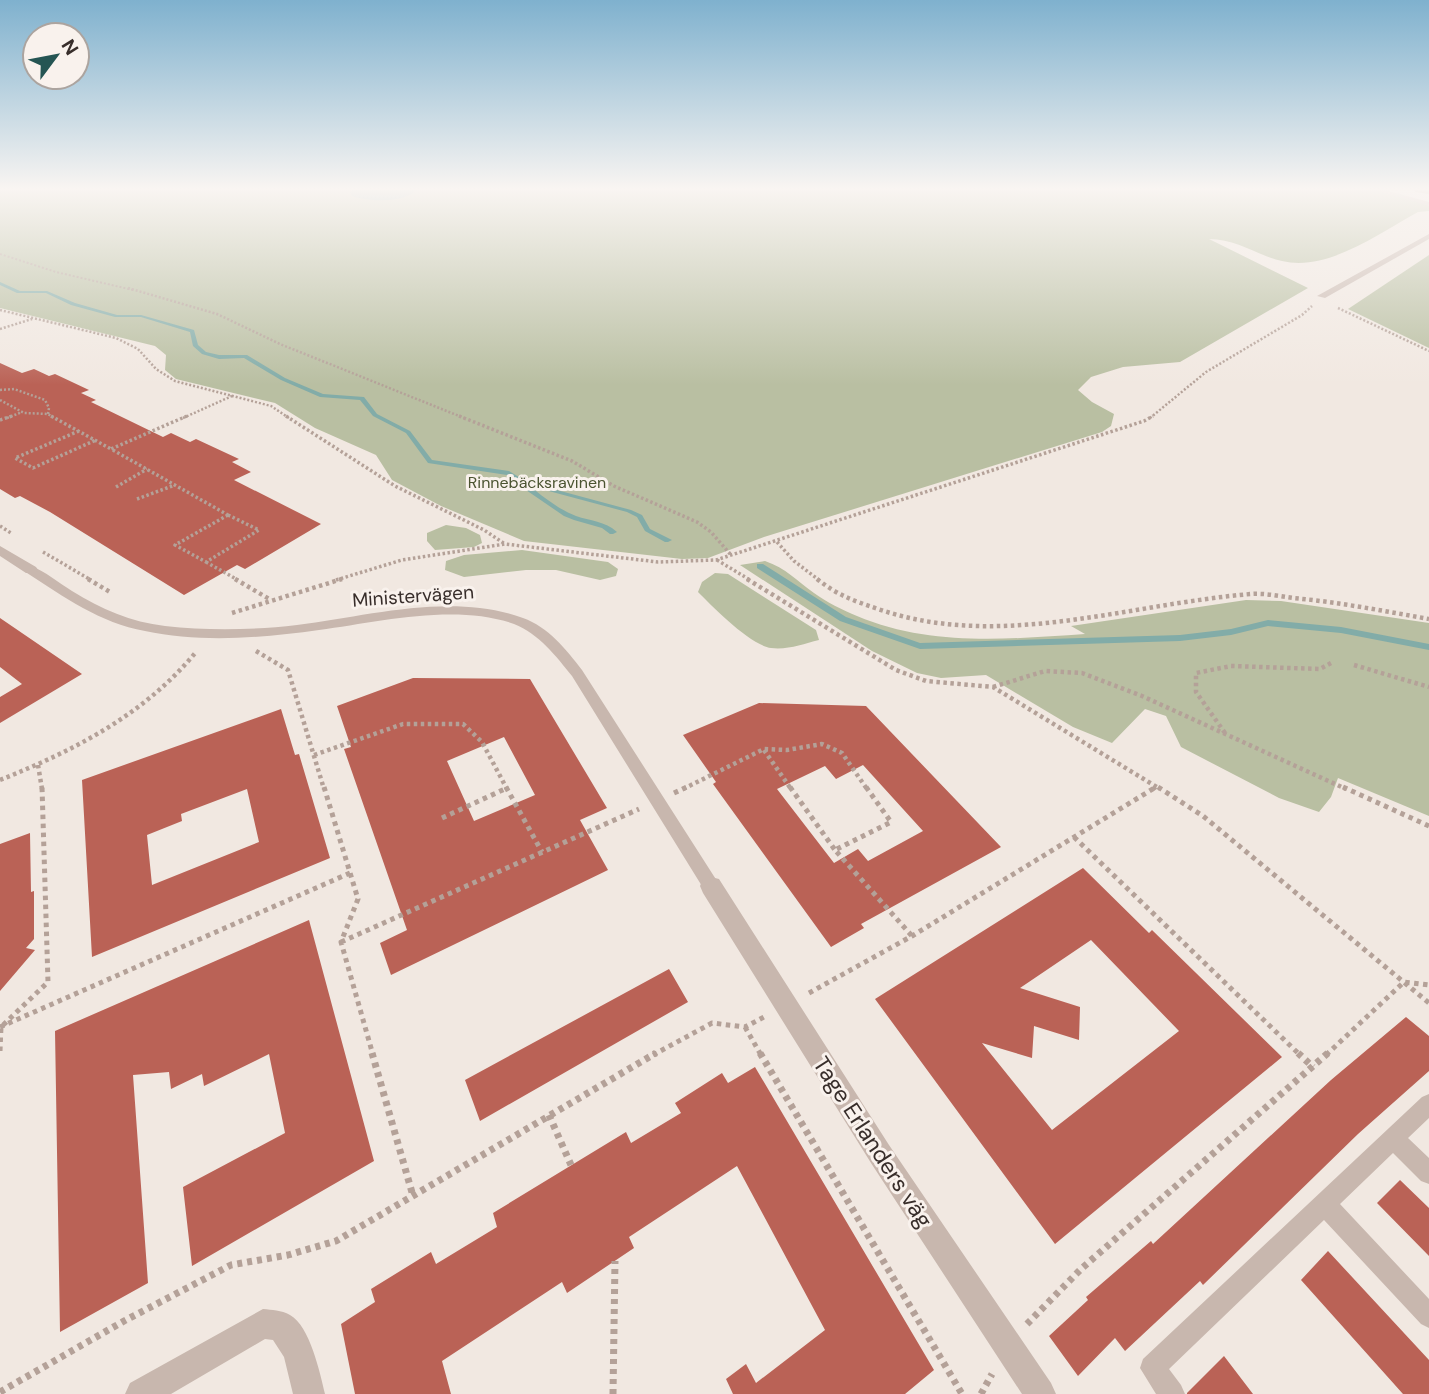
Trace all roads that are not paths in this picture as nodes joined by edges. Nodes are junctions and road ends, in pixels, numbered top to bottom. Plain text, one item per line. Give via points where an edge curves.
1 (1395, 255) edge
2 (1320, 297) road end
3 (0, 551) edge
4 (31, 570) joint
5 (711, 886) joint
6 (1429, 1104) edge
7 (1393, 1138) junction
8 (1429, 1173) edge
9 (1324, 1204) junction
10 (1429, 1316) edge
11 (141, 1394) edge
12 (309, 1394) edge
13 (1040, 1394) edge
14 (1171, 1394) edge

1 - 2 street
3 - 4 street, Ministervägen
4 - 5 lane, Ministervägen via 114,619 145,627 209,633 296,629 388,616 490,612 520,621 561,652
5 - 13 street, Tage Erlanders väg via 880,1154
6 - 7 lane
7 - 8 lane
7 - 9 lane
9 - 10 lane
9 - 14 lane via 1153,1368
11 - 12 street via 263,1324 279,1326 289,1334

